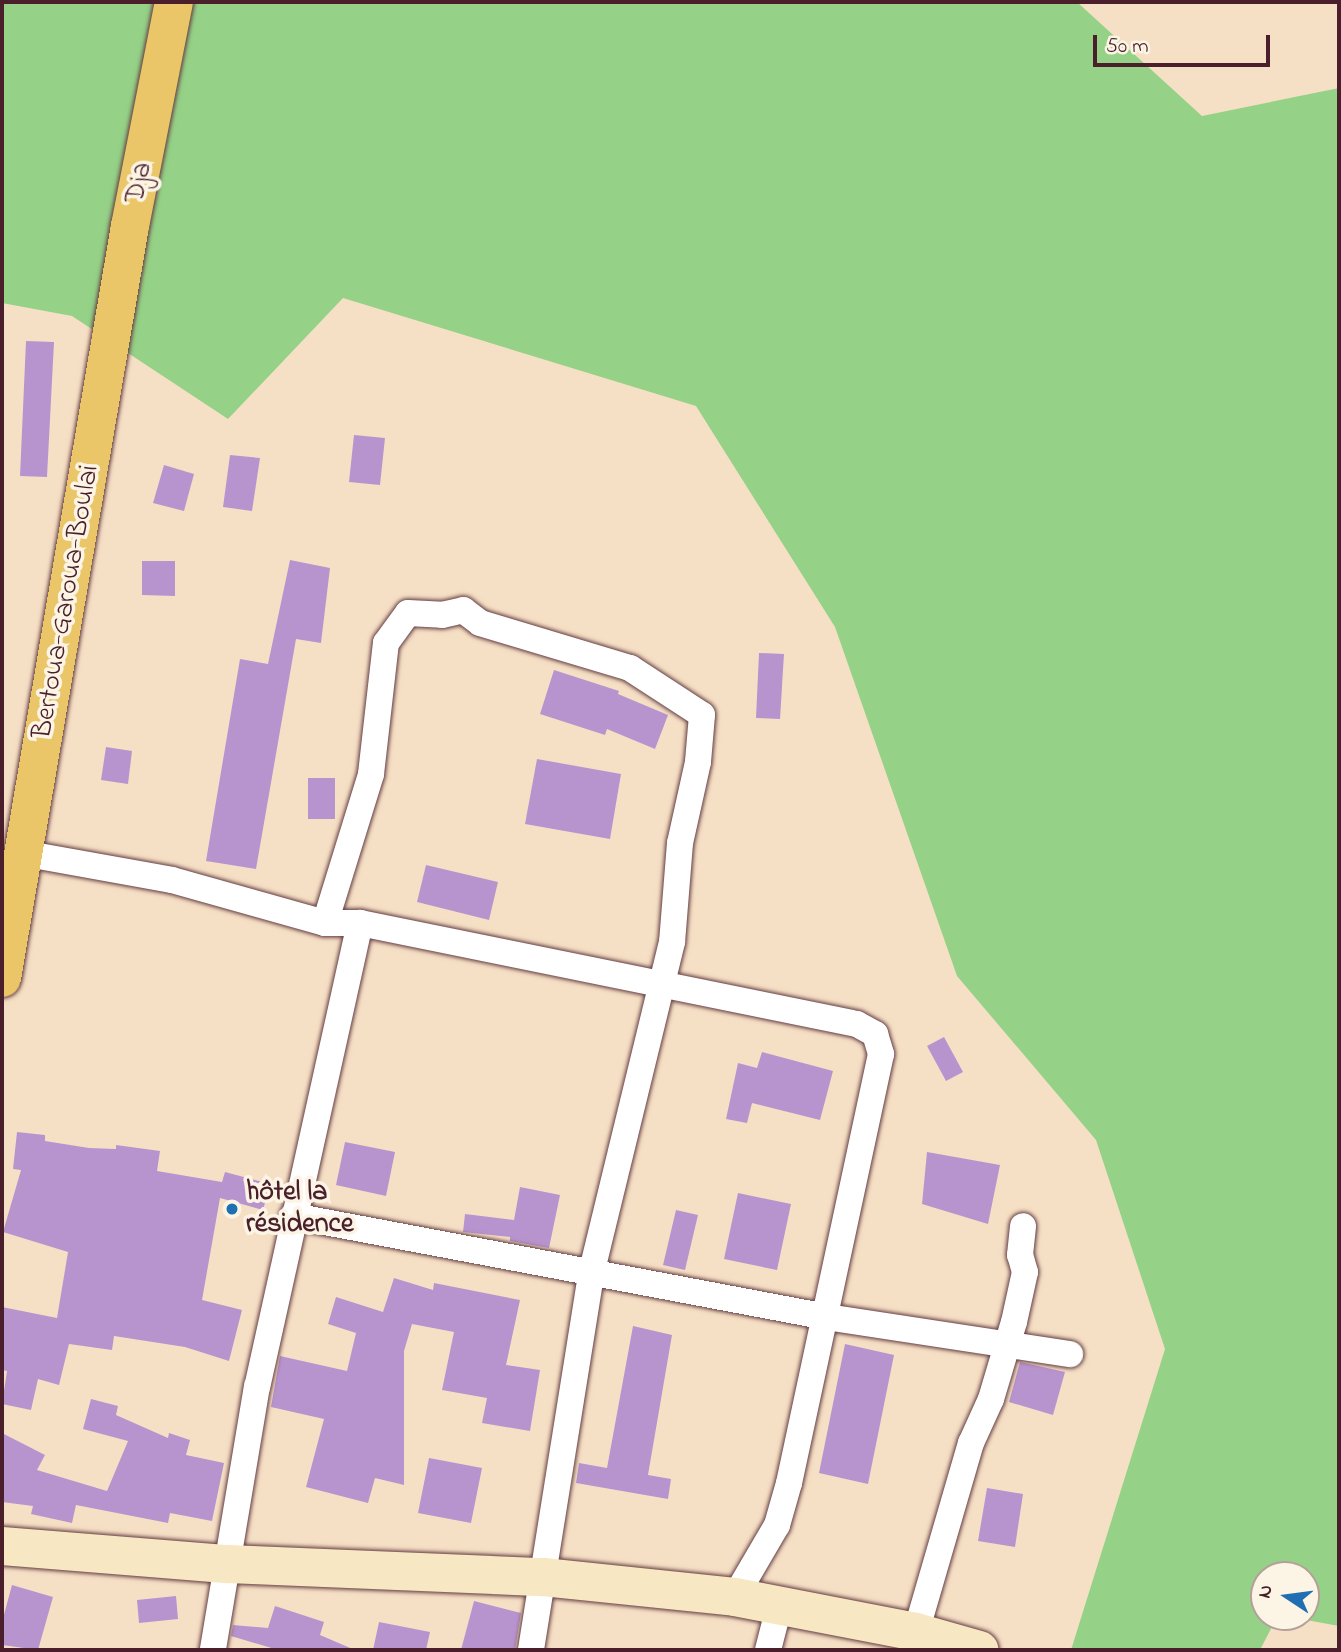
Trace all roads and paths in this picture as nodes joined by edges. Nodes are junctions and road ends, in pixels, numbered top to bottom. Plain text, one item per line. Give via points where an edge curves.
1 (174, 2) edge
2 (130, 226) joint
3 (23, 853) junction
4 (325, 923) junction
5 (360, 923) junction
6 (2, 978) edge
7 (660, 987) junction
8 (293, 1216) junction
9 (1023, 1226) dead end
10 (591, 1275) junction
11 (827, 1317) junction
12 (1006, 1345) junction
13 (1070, 1354) dead end
14 (2, 1546) edge
15 (228, 1563) junction
16 (543, 1577) junction
17 (736, 1597) junction
18 (780, 1603) junction
19 (916, 1632) junction
20 (213, 1650) edge
21 (531, 1650) edge
22 (768, 1650) edge
23 (979, 1650) edge

1 - 2 highway, Dja
2 - 3 highway, Bertoua-Garoua-Boulai
3 - 4 street via 172,880
3 - 6 highway, Bertoua-Garoua-Boulai
4 - 5 street
4 - 7 street via 372,774 386,643 408,613 442,615 463,610 480,622 630,668 702,715 698,762 680,843 679,896
5 - 7 street
5 - 8 street
7 - 10 street
7 - 11 street via 857,1024 876,1034 881,1054
8 - 10 street
8 - 15 street via 257,1387
9 - 12 street via 1020,1255 1025,1272
10 - 11 street
10 - 16 street
11 - 12 street
11 - 17 street via 777,1525
12 - 13 street
12 - 19 street via 991,1399 971,1443
14 - 15 street
15 - 16 street
15 - 20 street
16 - 17 street
16 - 21 street
17 - 18 street
18 - 19 street
18 - 22 street
19 - 23 street

